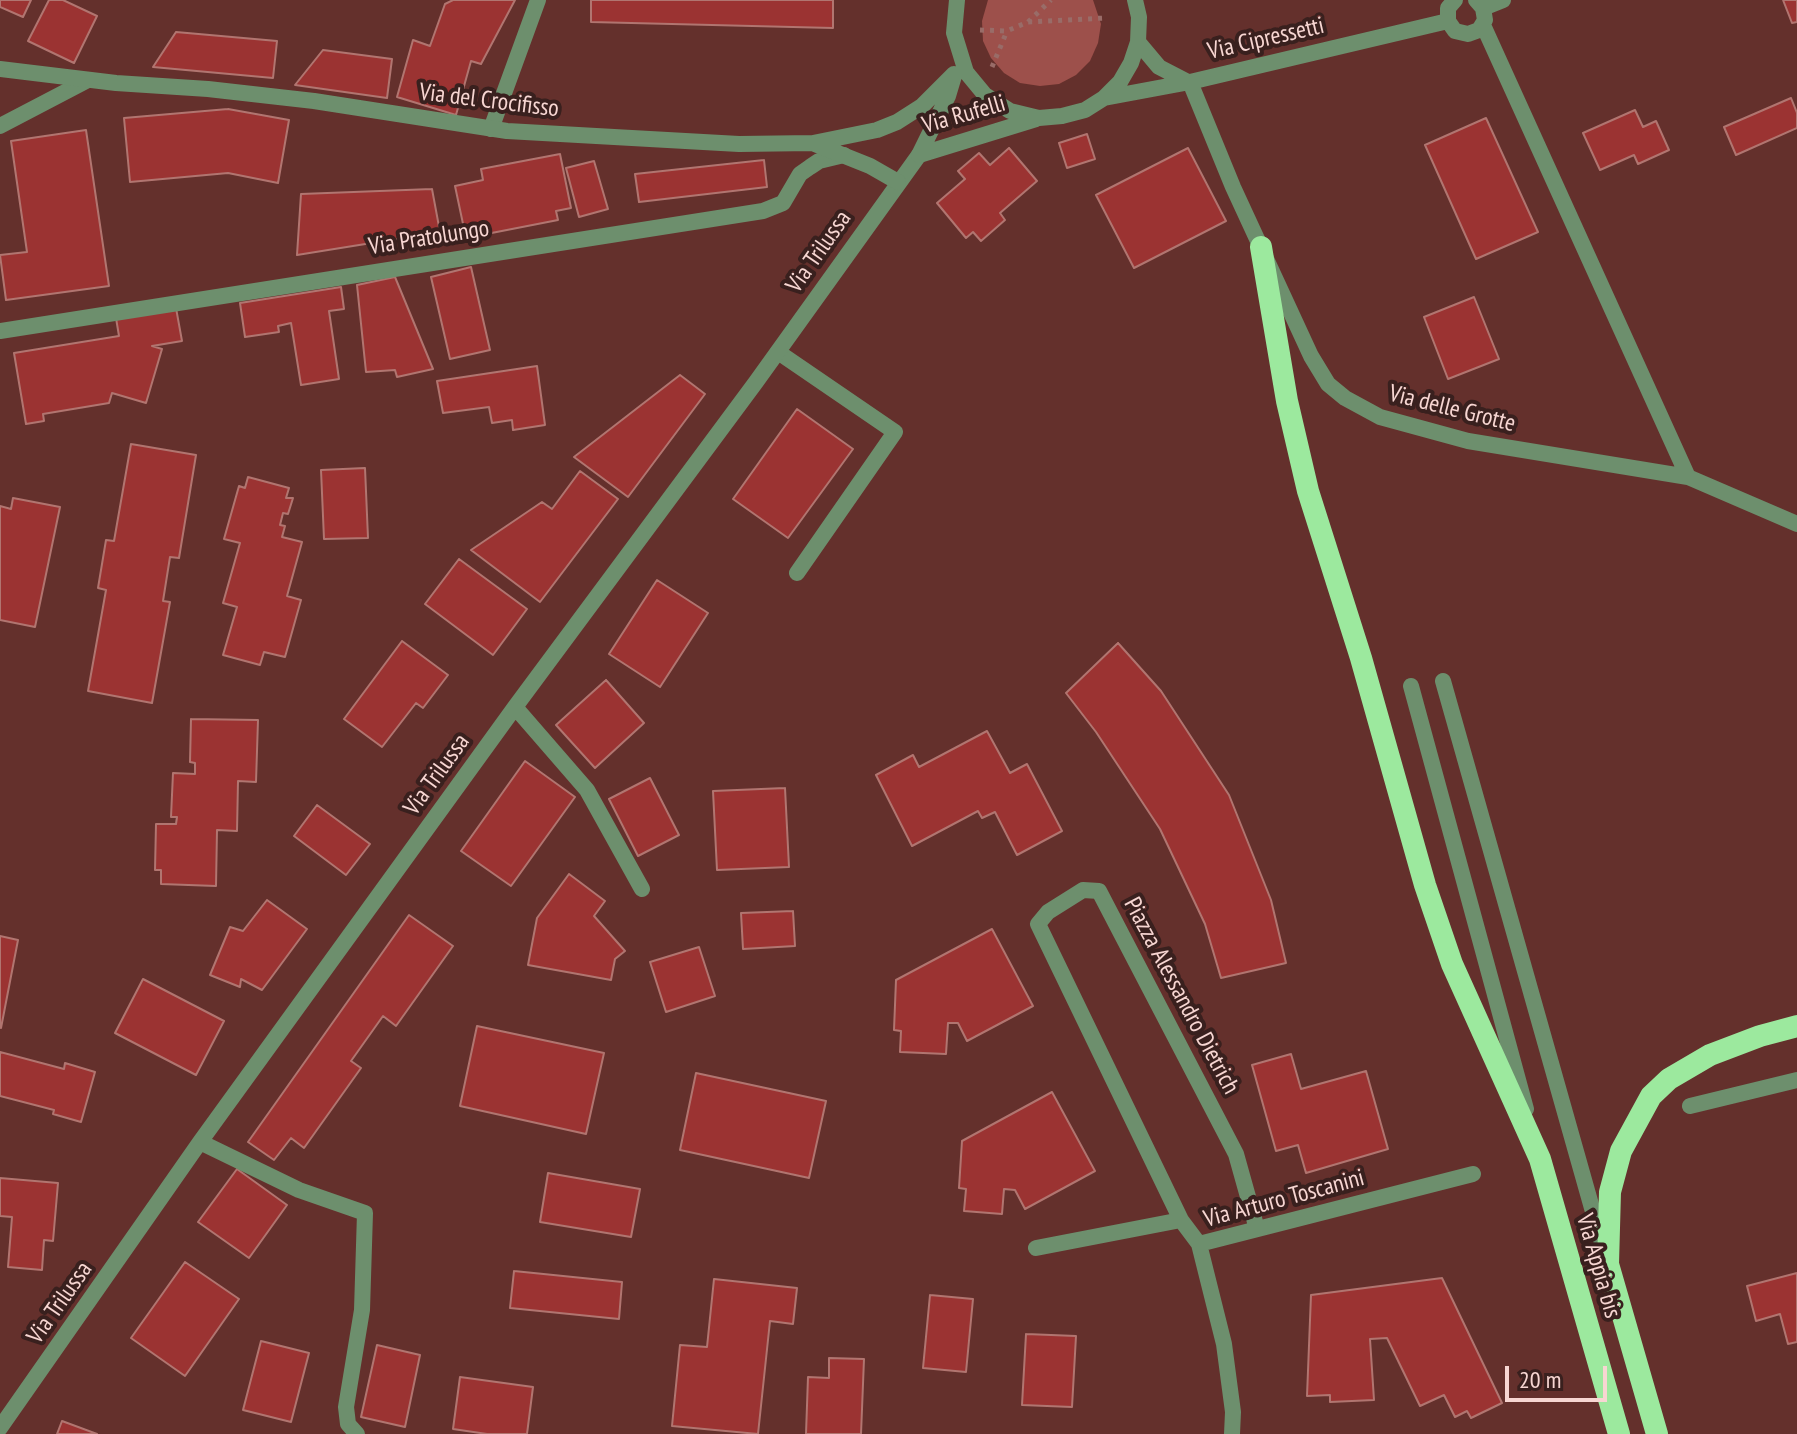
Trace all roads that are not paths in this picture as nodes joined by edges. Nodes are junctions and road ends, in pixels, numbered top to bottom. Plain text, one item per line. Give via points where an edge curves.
1 (538, 0) edge
2 (957, 0) edge
3 (1135, 0) edge
4 (1455, 0) edge
5 (1503, 0) edge
6 (1481, 11) edge
7 (1448, 21) junction
8 (1138, 42) junction
9 (955, 44) junction
10 (0, 69) edge
11 (954, 74) junction
12 (88, 80) junction
13 (1190, 82) junction
14 (1104, 98) junction
15 (1039, 118) junction
16 (0, 126) edge
17 (491, 129) junction
18 (813, 143) junction
19 (844, 155) junction
20 (919, 155) junction
21 (898, 182) junction
22 (1261, 247) junction
23 (0, 331) edge
24 (778, 352) junction
25 (1688, 477) junction
26 (1797, 524) edge
27 (797, 573) dead end
28 (1443, 681) dead end
29 (1411, 686) dead end
30 (515, 707) junction
31 (642, 889) dead end
32 (1797, 1026) edge
33 (1797, 1080) edge
34 (1690, 1106) dead end
35 (200, 1142) junction
36 (1540, 1159) junction
37 (1473, 1174) dead end
38 (1181, 1220) junction
39 (1257, 1229) junction
40 (1199, 1244) junction
41 (1036, 1248) dead end
42 (1608, 1264) junction
43 (0, 1428) edge
44 (357, 1434) edge
45 (1232, 1434) edge
46 (1619, 1434) edge
47 (1657, 1434) edge

1 - 17 street
2 - 9 street, Via Rufelli
3 - 8 street
4 - 7 street via 1448,8
5 - 6 street
6 - 7 street via 1474,33 1461,34
6 - 25 street
7 - 13 street, Via Cipressetti
8 - 13 street via 1159,67
8 - 14 street via 1120,82
9 - 11 street, Via Rufelli
9 - 15 street via 966,72 985,95 1010,111
10 - 12 street, Via del Crocifisso
11 - 18 street, Via del Crocifisso via 897,122
11 - 20 street, Via Rufelli
12 - 16 street
12 - 17 street, Via del Crocifisso via 314,101
13 - 14 street, Via Cipressetti
13 - 22 street, Via delle Grotte
14 - 15 street, Via Rufelli via 1085,110
15 - 20 street, Via Rufelli
17 - 18 street, Via del Crocifisso via 739,144
18 - 19 street
19 - 21 street
19 - 23 street, Via Pratolungo via 810,167 783,203 763,211
20 - 21 street, Via Trilussa
21 - 24 street, Via Trilussa
22 - 25 street, Via delle Grotte via 1320,374 1363,408 1391,421 1468,441
22 - 36 highway, Via Appia bis via 1304,478 1425,885 1452,964
24 - 27 street via 895,432
24 - 30 street, Via Trilussa
25 - 26 street, Via delle Grotte
28 - 42 street
29 - 36 street
30 - 31 street via 587,790
30 - 35 street, Via Trilussa
32 - 42 highway, Via Appia bis via 1689,1065 1651,1096 1627,1137 1613,1177
33 - 34 street
35 - 43 street, Via Trilussa
35 - 44 street via 299,1190 365,1213 364,1287 346,1407 348,1424
36 - 46 highway, Via Appia bis
37 - 39 street, Via Arturo Toscanini
38 - 39 street, Piazza Alessandro Dietrich via 1038,924 1083,890 1099,891 1236,1154
38 - 40 street, Piazza Alessandro Dietrich
38 - 41 street
39 - 40 street, Via Arturo Toscanini
40 - 45 street, Via Arturo Toscanini via 1224,1344
42 - 47 highway, Via Appia bis

